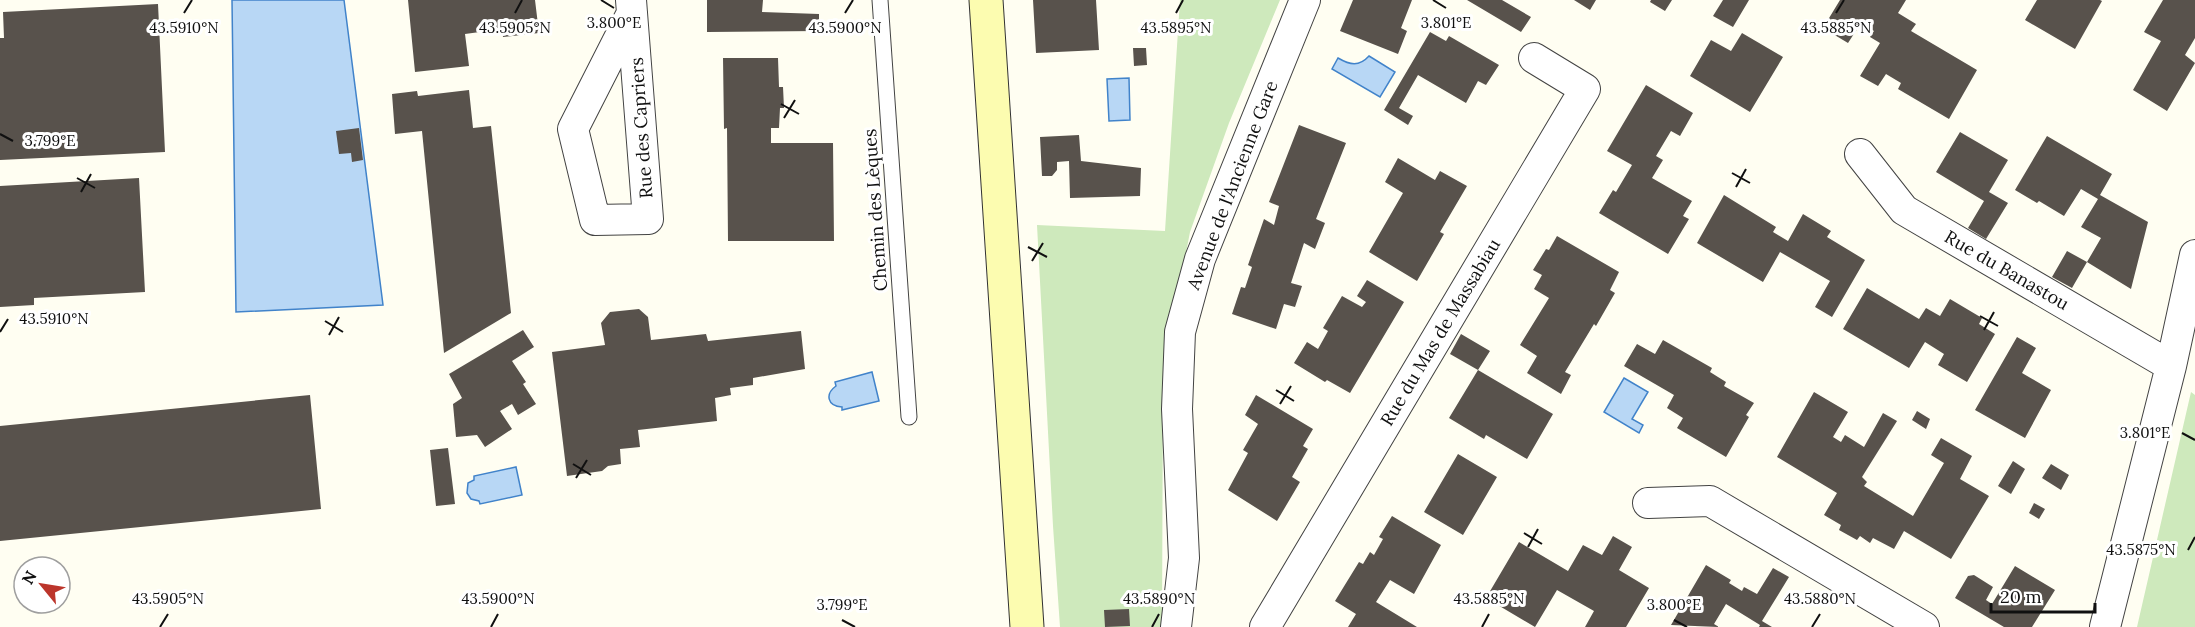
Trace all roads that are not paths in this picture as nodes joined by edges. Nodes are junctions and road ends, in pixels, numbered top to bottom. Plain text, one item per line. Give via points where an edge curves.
1 (880, 0) edge
2 (986, 0) edge
3 (1305, 0) edge
4 (632, 7) edge
5 (1534, 58) dead end
6 (1860, 154) dead end
7 (2195, 255) edge
8 (2171, 366) junction
9 (909, 417) dead end
10 (1648, 502) dead end
11 (1027, 627) edge
12 (1176, 627) edge
13 (1265, 627) edge
14 (1924, 627) edge
15 (2105, 627) edge

1 - 9 lane, Chemin des Lèques
2 - 11 main road
3 - 12 street, Avenue de l'Ancienne Gare via 1200,260 1180,332 1177,409 1184,558
4 - 4 street, Rue des Capriers via 648,219 595,220 573,129
5 - 13 street, Rue du Mas de Massabiau via 1585,89
6 - 8 street, Rue du Banastou via 1905,210
7 - 8 street
8 - 15 street
10 - 14 street via 1710,501

